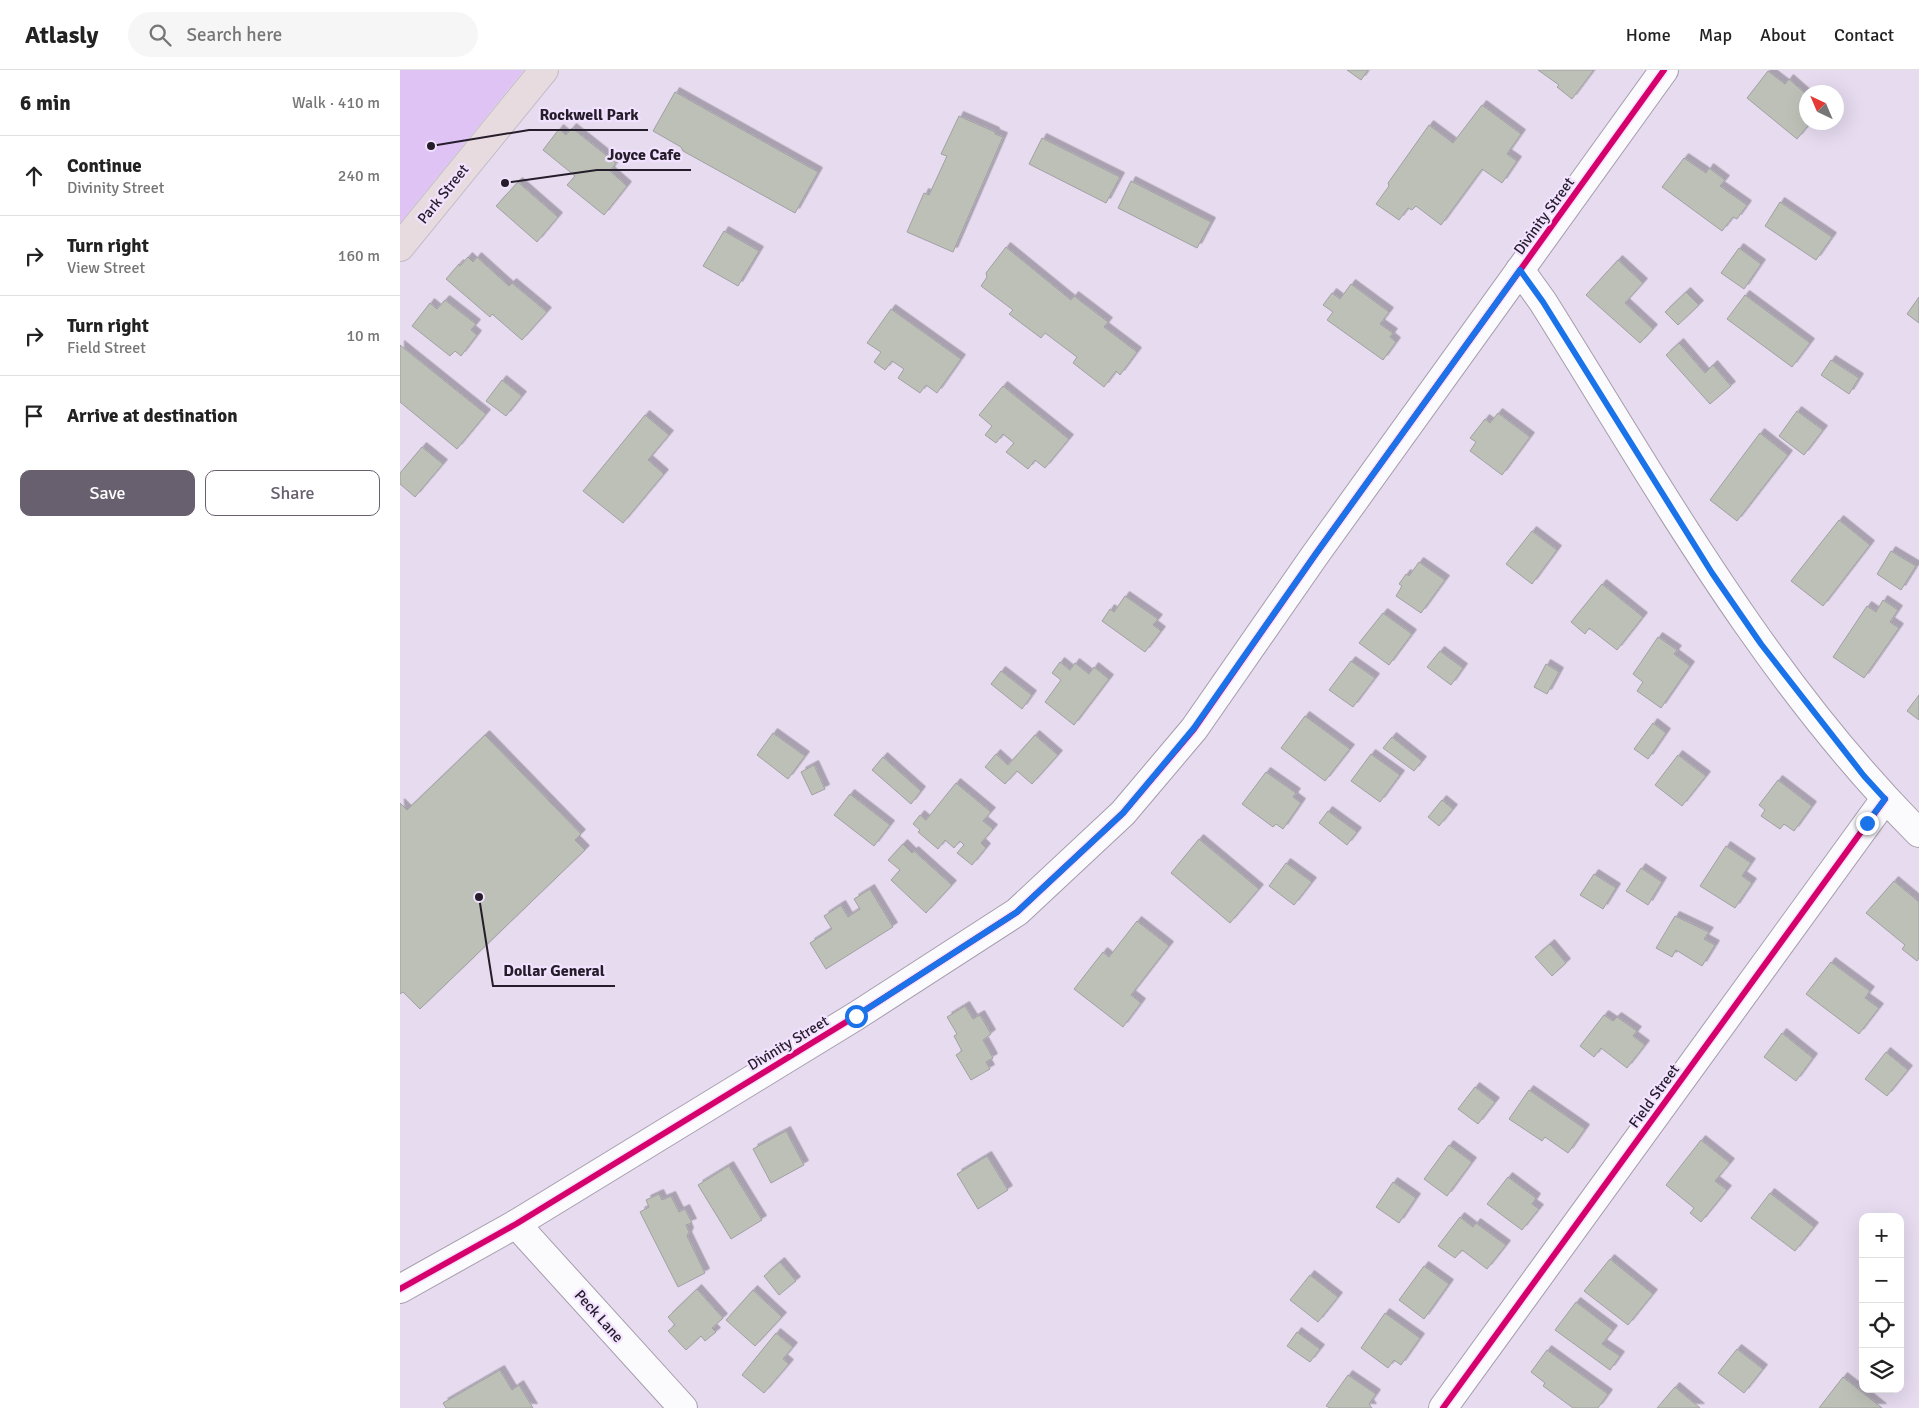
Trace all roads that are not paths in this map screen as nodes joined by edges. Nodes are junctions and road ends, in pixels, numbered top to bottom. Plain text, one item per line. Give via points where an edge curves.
1 (544, 70) edge
2 (1664, 70) edge
3 (400, 248) edge
4 (1520, 270) junction
5 (1885, 799) junction
6 (1919, 833) edge
7 (516, 1224) junction
8 (400, 1288) edge
9 (683, 1408) edge
10 (1443, 1408) edge

1 - 3 highway, Park Street
2 - 4 street, Divinity Street
4 - 5 street via 1712,573 1761,644
4 - 7 street, Divinity Street via 1194,728 1123,813 1017,912 856,1016
5 - 6 street
5 - 10 street, Field Street
7 - 8 street, Divinity Street
7 - 9 street, Peck Lane

